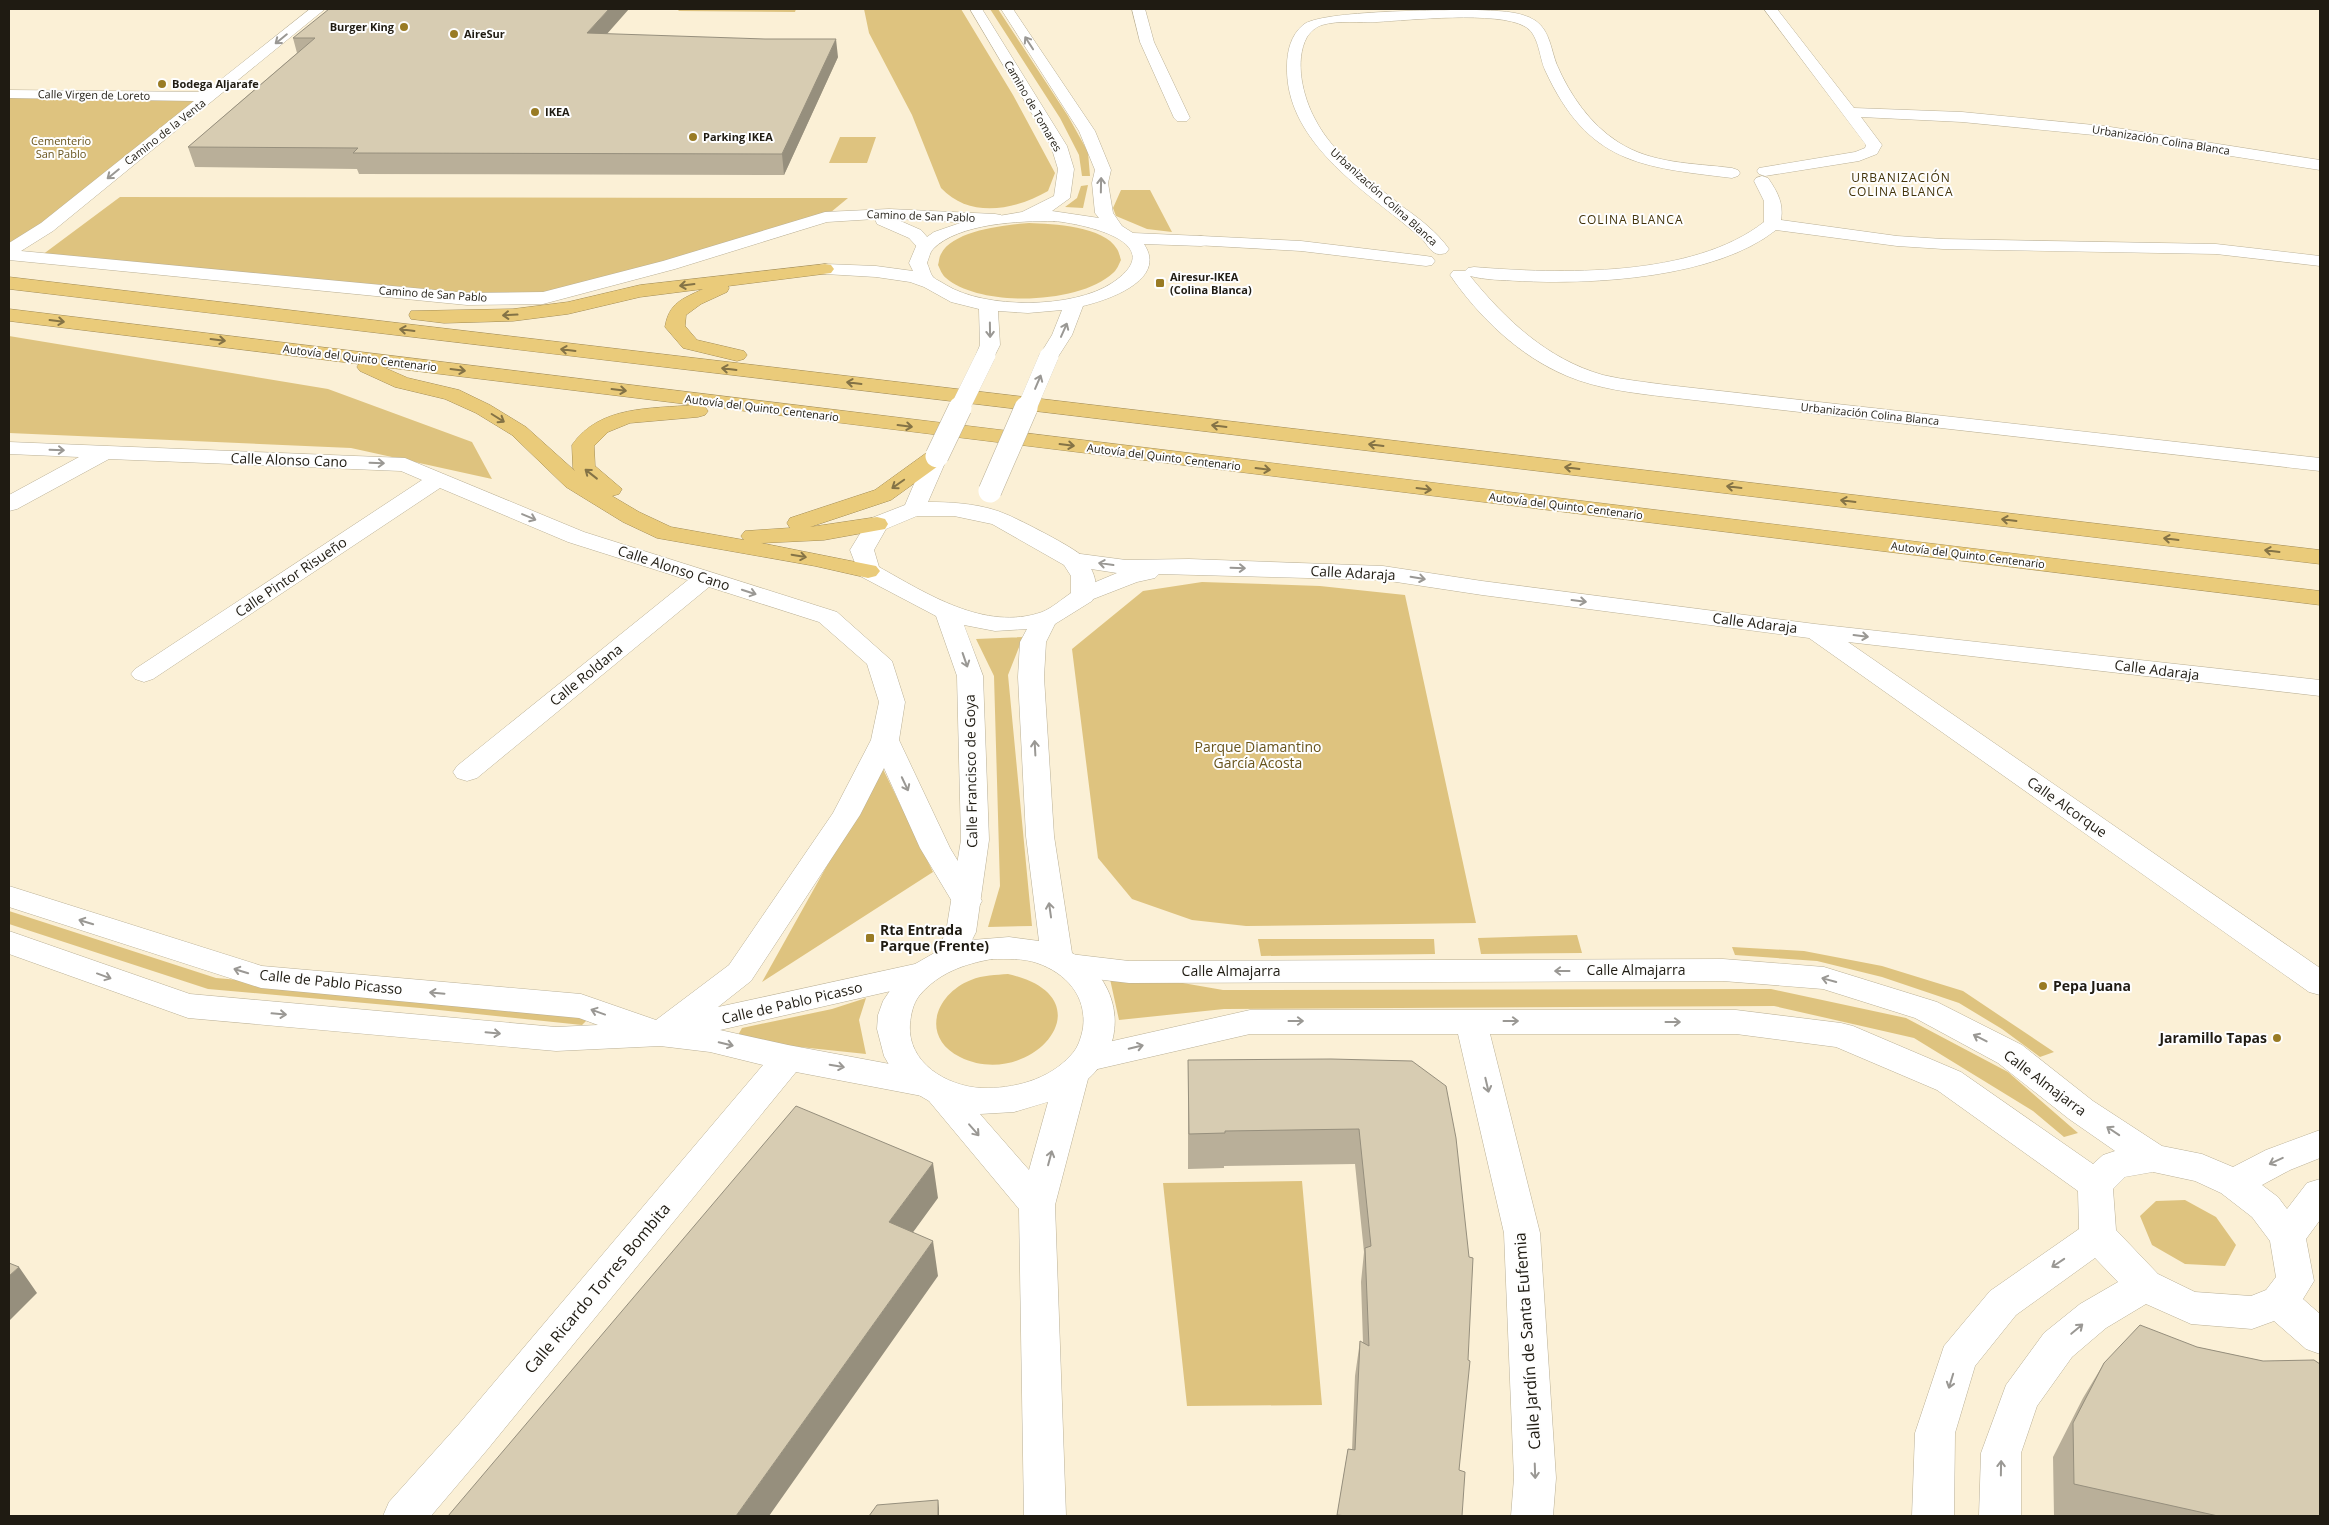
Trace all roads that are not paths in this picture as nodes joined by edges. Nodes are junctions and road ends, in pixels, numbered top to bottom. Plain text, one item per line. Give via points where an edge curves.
1 (318, 9) edge
2 (976, 9) edge
3 (1007, 9) edge
4 (1138, 9) edge
5 (1770, 9) edge
6 (9, 94) edge
7 (210, 97) junction
8 (1850, 112) junction
9 (1182, 118) dead end
10 (2320, 165) edge
11 (1751, 172) junction
12 (847, 214) junction
13 (1024, 216) junction
14 (995, 219) junction
15 (1772, 224) junction
16 (1123, 234) junction
17 (1201, 240) junction
18 (925, 248) junction
19 (9, 251) edge
20 (9, 255) edge
21 (1142, 258) junction
22 (2320, 261) edge
23 (1452, 266) junction
24 (825, 269) junction
25 (770, 275) junction
26 (926, 282) junction
27 (9, 283) edge
28 (127, 296) junction
29 (1075, 302) junction
30 (988, 305) junction
31 (9, 315) edge
32 (340, 356) junction
33 (830, 380) junction
34 (752, 406) junction
35 (9, 448) edge
36 (106, 452) junction
37 (938, 456) junction
38 (2320, 465) edge
39 (439, 479) junction
40 (9, 504) edge
41 (914, 509) junction
42 (999, 519) junction
43 (877, 524) junction
44 (735, 535) junction
45 (2320, 557) edge
46 (1073, 560) junction
47 (1189, 566) junction
48 (868, 571) junction
49 (706, 578) junction
50 (1083, 596) junction
51 (2320, 598) edge
52 (948, 614) junction
53 (1045, 619) junction
54 (1815, 631) junction
55 (144, 674) dead end
56 (2320, 688) edge
57 (885, 740) junction
58 (467, 772) dead end
59 (9, 896) edge
60 (966, 901) junction
61 (10, 944) edge
62 (1064, 962) junction
63 (936, 966) junction
64 (2320, 984) edge
65 (1471, 1021) junction
66 (660, 1034) junction
67 (788, 1058) junction
68 (1081, 1066) junction
69 (932, 1088) junction
70 (2320, 1144) edge
71 (2153, 1158) junction
72 (2234, 1183) junction
73 (2095, 1184) junction
74 (2320, 1192) edge
75 (1037, 1205) junction
76 (2098, 1236) junction
77 (2287, 1236) junction
78 (2145, 1286) junction
79 (2279, 1302) junction
80 (2320, 1337) edge
81 (404, 1516) edge
82 (1044, 1516) edge
83 (1532, 1516) edge
84 (1933, 1516) edge
85 (2000, 1516) edge

1 -> 7 street, Camino de la Venta
2 - 13 street, Camino de Tomares via 1059,146 1066,169 1062,198
16 -> 3 street via 1104,213 1100,183 1103,170 1087,131
4 - 9 street via 1147,42
5 - 8 street, Urbanización Colina Blanca
6 - 7 street, Calle Virgen de Loreto
7 -> 19 street, Camino de la Venta via 47,227
8 - 10 street, Urbanización Colina Blanca via 1962,117 2104,130
8 - 11 street, Urbanización Colina Blanca via 1874,145 1870,151 1859,156
11 - 15 street via 1772,196 1776,210
11 - 23 street, Urbanización Colina Blanca via 1660,164 1639,158 1601,136 1574,108 1552,69 1539,33 1528,22 1472,15 1332,20 1308,27 1296,46 1293,76 1308,120 1338,158 1427,234
12 - 14 street, Camino de San Pablo
12 - 18 street, Camino de San Pablo via 889,221 916,234
12 - 20 street, Camino de San Pablo via 825,217 669,265 543,298 467,299
13 - 14 street
13 - 16 street, Urbanización Colina Blanca via 1067,217 1093,222
14 - 18 street via 958,228
15 - 22 street via 1943,244 2216,249
15 - 23 street, Urbanización Colina Blanca via 1738,245 1703,258 1647,271 1562,278
16 - 17 street, Urbanización Colina Blanca
16 - 21 street via 1139,248
17 - 21 street
17 - 23 street, Urbanización Colina Blanca via 1301,246
18 - 24 street via 868,263
18 - 26 street via 918,265
21 - 29 street via 1137,273 1120,287
23 - 38 street, Urbanización Colina Blanca via 1496,321 1518,339 1544,357 1594,379 1667,391
24 - 25 highway
24 - 26 street via 875,270
25 -> 28 highway via 640,291 568,308 513,315 444,317
25 - 33 highway via 720,288 694,300 678,313 675,326 690,344
26 - 30 street via 962,300
27 - 28 highway
33 -> 28 highway
29 - 30 street via 1027,307
42 -> 29 street, bridge via 990,491
30 -> 37 street, bridge via 990,345
31 -> 32 highway, Autovía del Quinto Centenario
32 -> 34 highway, Autovía del Quinto Centenario
32 -> 48 highway via 402,383 452,394 483,409 519,432 574,482 631,517 665,533
45 -> 33 highway
44 -> 34 highway via 678,526 623,499 584,468 582,445 601,428 626,417
34 -> 51 highway, Autovía del Quinto Centenario
35 -> 36 street, Calle Alonso Cano
36 -> 39 street, Calle Alonso Cano via 405,465
36 - 40 street
37 - 41 street
37 -> 44 highway via 882,494 809,521
39 -> 49 street, Calle Alonso Cano via 576,537
39 - 55 street, Calle Pintor Risueño
41 - 42 street via 954,509
41 - 43 street
42 - 46 street
43 - 44 highway via 824,534
43 - 48 street via 862,550
47 -> 46 street via 1126,567
46 - 50 street via 1083,576
47 - 50 street via 1131,576
47 -> 54 street, Calle Adaraja via 1383,573
48 - 52 street
49 -> 57 street, Calle Alonso Cano via 828,617 879,661 892,702
49 - 58 street, Calle Roldana
50 - 53 street
52 - 53 street via 995,625
52 -> 60 street, Calle Francisco de Goya via 970,676 975,840
62 -> 53 street via 1040,836 1031,677 1033,642
54 -> 56 street, Calle Adaraja
54 - 64 street, Calle Alcorque
57 -> 60 street via 934,848
57 - 66 street, Calle Alonso Cano via 846,815 740,973
66 -> 59 street, Calle de Pablo Picasso via 581,1006 261,977
60 - 63 street, Calle Francisco de Goya via 961,932
61 -> 66 street, Calle de Pablo Picasso via 188,1006 556,1039
62 - 63 street, Calle Almajarra via 1026,949 992,948
62 - 68 street via 1090,984 1101,1008 1100,1033
71 -> 62 street, Calle Almajarra via 2081,1110 2010,1054 1926,1010 1824,978 1723,970 1129,972
63 - 66 street, Calle de Pablo Picasso
63 - 69 street via 907,990 894,1013 892,1039 902,1062
68 -> 65 street via 1250,1022
65 -> 73 street via 1736,1022 1841,1035 1949,1081
65 -> 83 street, Calle Jardín de Santa Eufemia via 1522,1234 1535,1478
66 -> 67 street, Calle de Pablo Picasso via 710,1040
67 -> 69 street, Calle de Pablo Picasso
67 - 81 street, Calle Ricardo Torres Bombita
68 - 69 street, Calle de Pablo Picasso via 1045,1091 1010,1100 975,1101
75 -> 68 street
69 -> 75 street
70 -> 72 street via 2278,1160
71 - 72 street via 2202,1168
71 - 73 street via 2116,1165
72 - 77 street via 2265,1207
73 - 76 street
74 - 77 street
75 - 82 street
76 - 78 street
76 -> 84 street via 2002,1303 1958,1358 1935,1433
77 - 79 street via 2295,1281
78 - 79 street via 2191,1308 2252,1313
85 -> 78 street via 2001,1453 2020,1398 2058,1345 2093,1316
79 - 80 street

